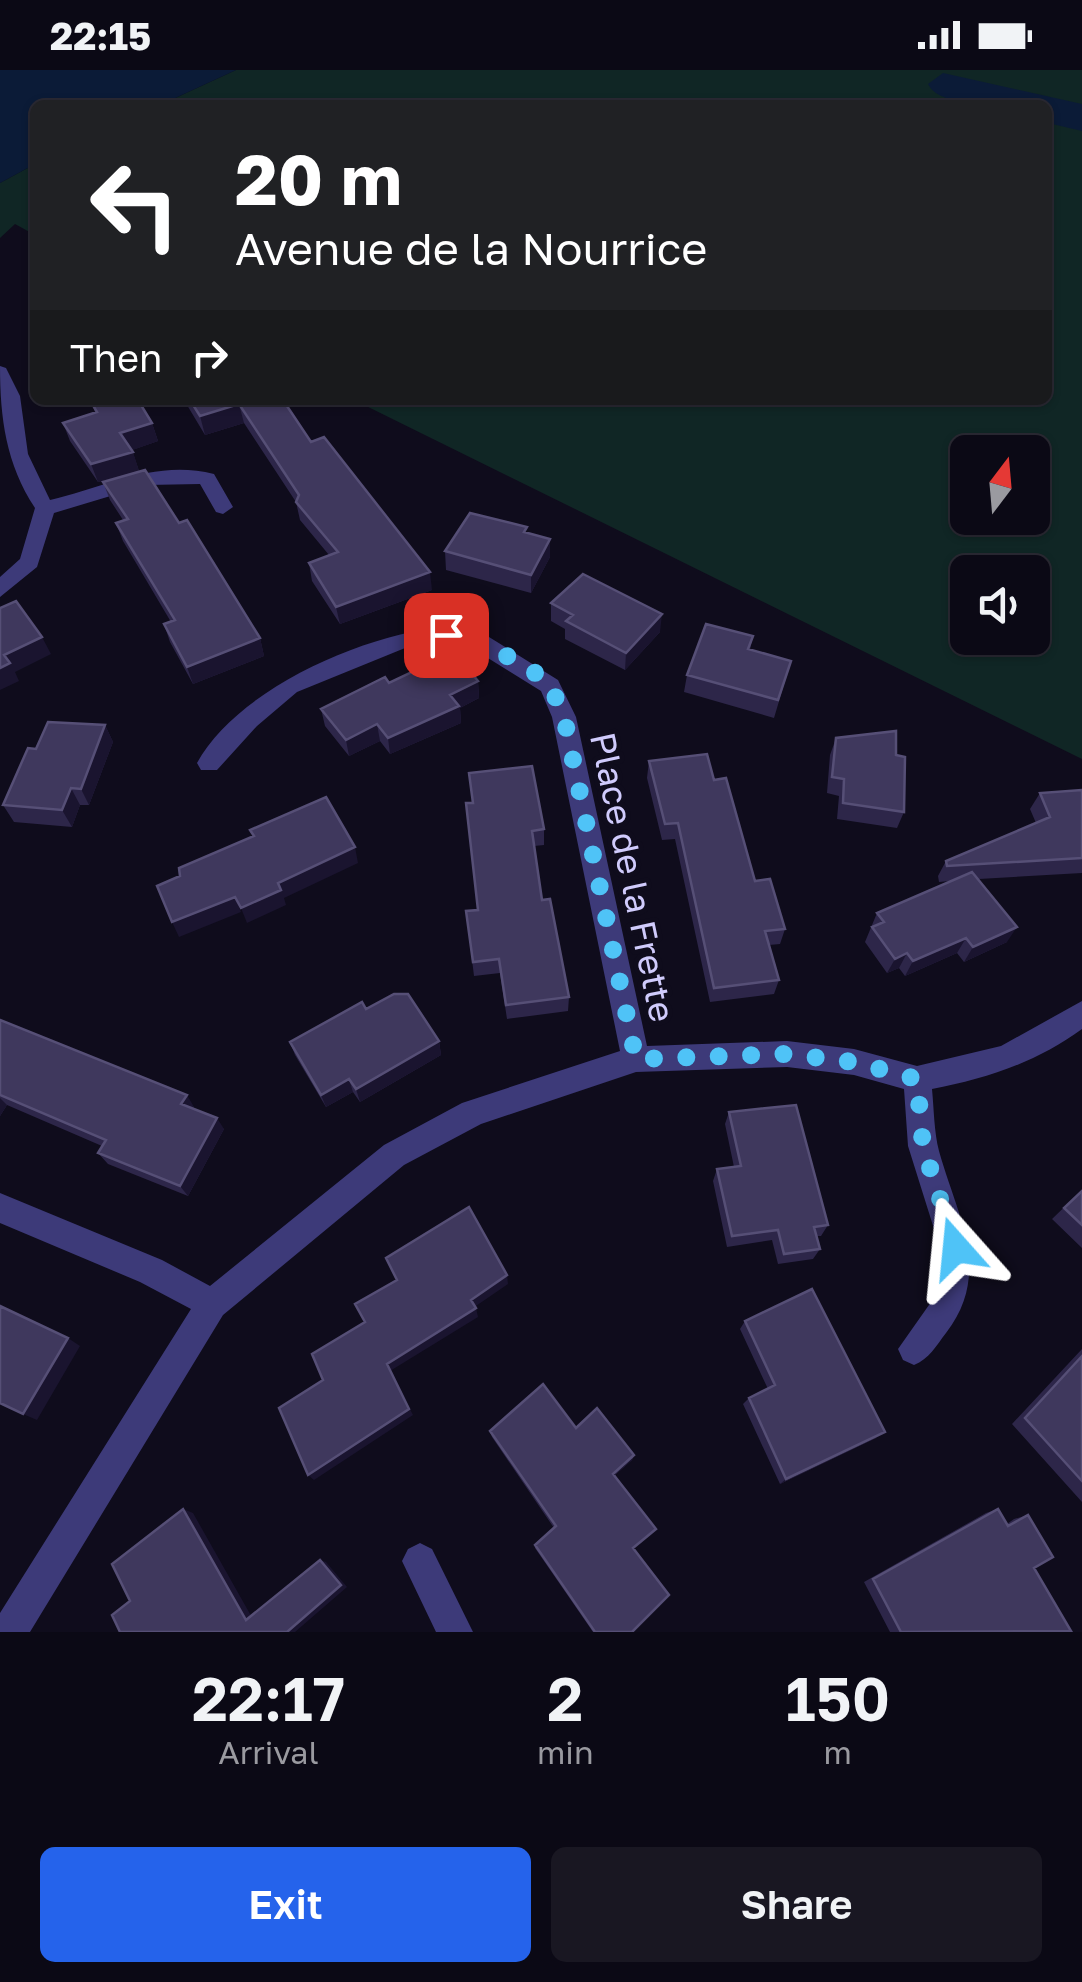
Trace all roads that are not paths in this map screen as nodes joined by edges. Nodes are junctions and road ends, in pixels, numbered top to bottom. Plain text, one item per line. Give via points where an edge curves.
1 (0, 372) edge
2 (224, 507) dead end
3 (45, 508) junction
4 (0, 589) edge
5 (209, 763) dead end
6 (1082, 1013) edge
7 (636, 1059) junction
8 (917, 1079) junction
9 (0, 1208) edge
10 (212, 1304) junction
11 (914, 1349) dead end
12 (420, 1561) dead end
13 (9, 1632) edge
14 (455, 1632) edge

1 - 3 street via 14,398 12,430 27,482
2 - 3 street via 207,479 187,473
3 - 4 street via 30,562
5 - 7 street, Place de la Frette via 289,686 408,638 446,635 513,660 550,686 564,717
6 - 8 street via 1055,1034 987,1066
7 - 8 street via 787,1054
7 - 10 street via 472,1114 394,1155
8 - 11 street via 923,1146 956,1248 951,1301
9 - 10 street
10 - 13 street
12 - 14 street

